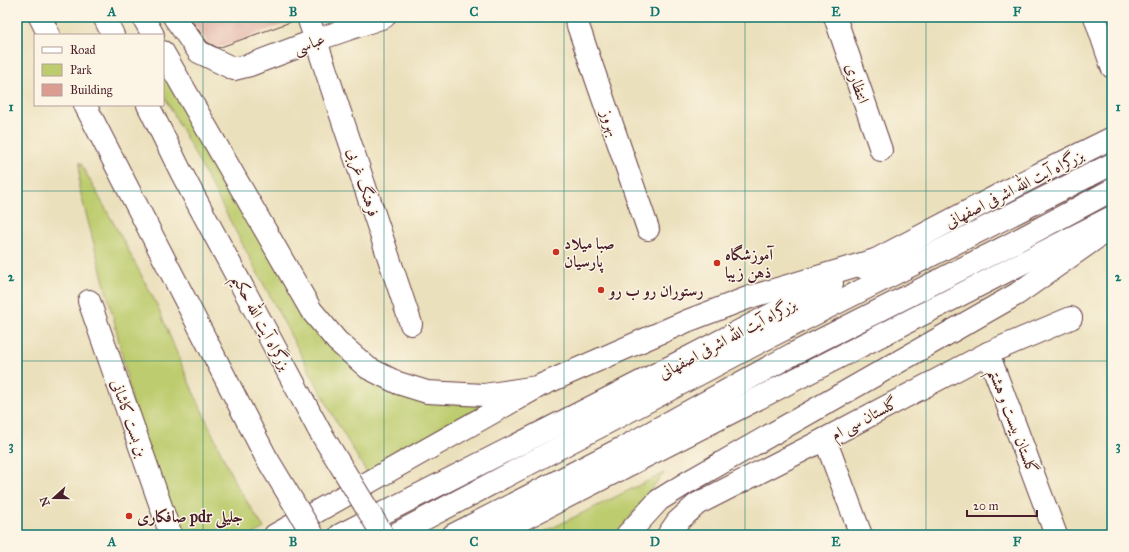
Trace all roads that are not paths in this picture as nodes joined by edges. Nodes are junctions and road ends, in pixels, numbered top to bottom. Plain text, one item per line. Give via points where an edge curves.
1 (40, 17) edge
2 (104, 17) edge
3 (143, 17) edge
4 (174, 17) edge
5 (308, 17) edge
6 (384, 17) edge
7 (575, 17) edge
8 (835, 17) edge
9 (1095, 17) edge
10 (48, 34) edge
11 (112, 34) edge
12 (152, 34) edge
13 (316, 40) junction
14 (164, 54) edge
15 (1112, 67) edge
16 (86, 106) edge
17 (149, 106) edge
18 (1112, 138) edge
19 (881, 150) dead end
20 (1112, 164) edge
21 (1112, 190) edge
22 (1112, 217) edge
23 (1112, 226) edge
24 (648, 229) dead end
25 (875, 260) junction
26 (88, 301) dead end
27 (1071, 318) dead end
28 (411, 324) dead end
29 (988, 353) junction
30 (537, 387) junction
31 (825, 439) junction
32 (171, 535) edge
33 (274, 535) edge
34 (313, 535) edge
35 (340, 535) edge
36 (383, 535) edge
37 (394, 535) edge
38 (453, 535) edge
39 (492, 535) edge
40 (627, 535) edge
41 (668, 535) edge
42 (861, 535) edge
43 (1056, 535) edge

1 - 10 main road
2 - 11 main road
3 - 12 main road
4 - 13 main road, عباسی via 200,52 234,69
5 - 13 main road, فرهنگ غربی
6 - 13 main road, عباسی
7 - 24 main road, بهروز
8 - 19 main road, انتظاری
9 - 15 main road
13 - 28 main road, فرهنگ غربی
14 - 30 main road via 311,310 337,341 368,368 398,383 426,392 484,395
16 - 34 main road, bridge via 266,457
17 - 36 main road, بزرگراه آیت الله حکیم, bridge via 319,430
18 - 25 main road, بزرگراه آیت الله اشرفی اصفهانی
20 - 37 main road via 769,337
21 - 38 main road via 793,354 632,443
22 - 39 main road
23 - 40 main road via 1016,294 659,500
25 - 30 main road via 743,299
25 - 35 main road, بزرگراه آیت الله اشرفی اصفهانی
26 - 32 main road, بن بست کاشانی
27 - 29 main road, گلستان سی ام
29 - 31 main road, گلستان سی ام
29 - 43 main road, گلستان بیست و هشتم
30 - 33 main road
31 - 41 main road, گلستان سی ام via 697,504 677,522
31 - 42 main road

